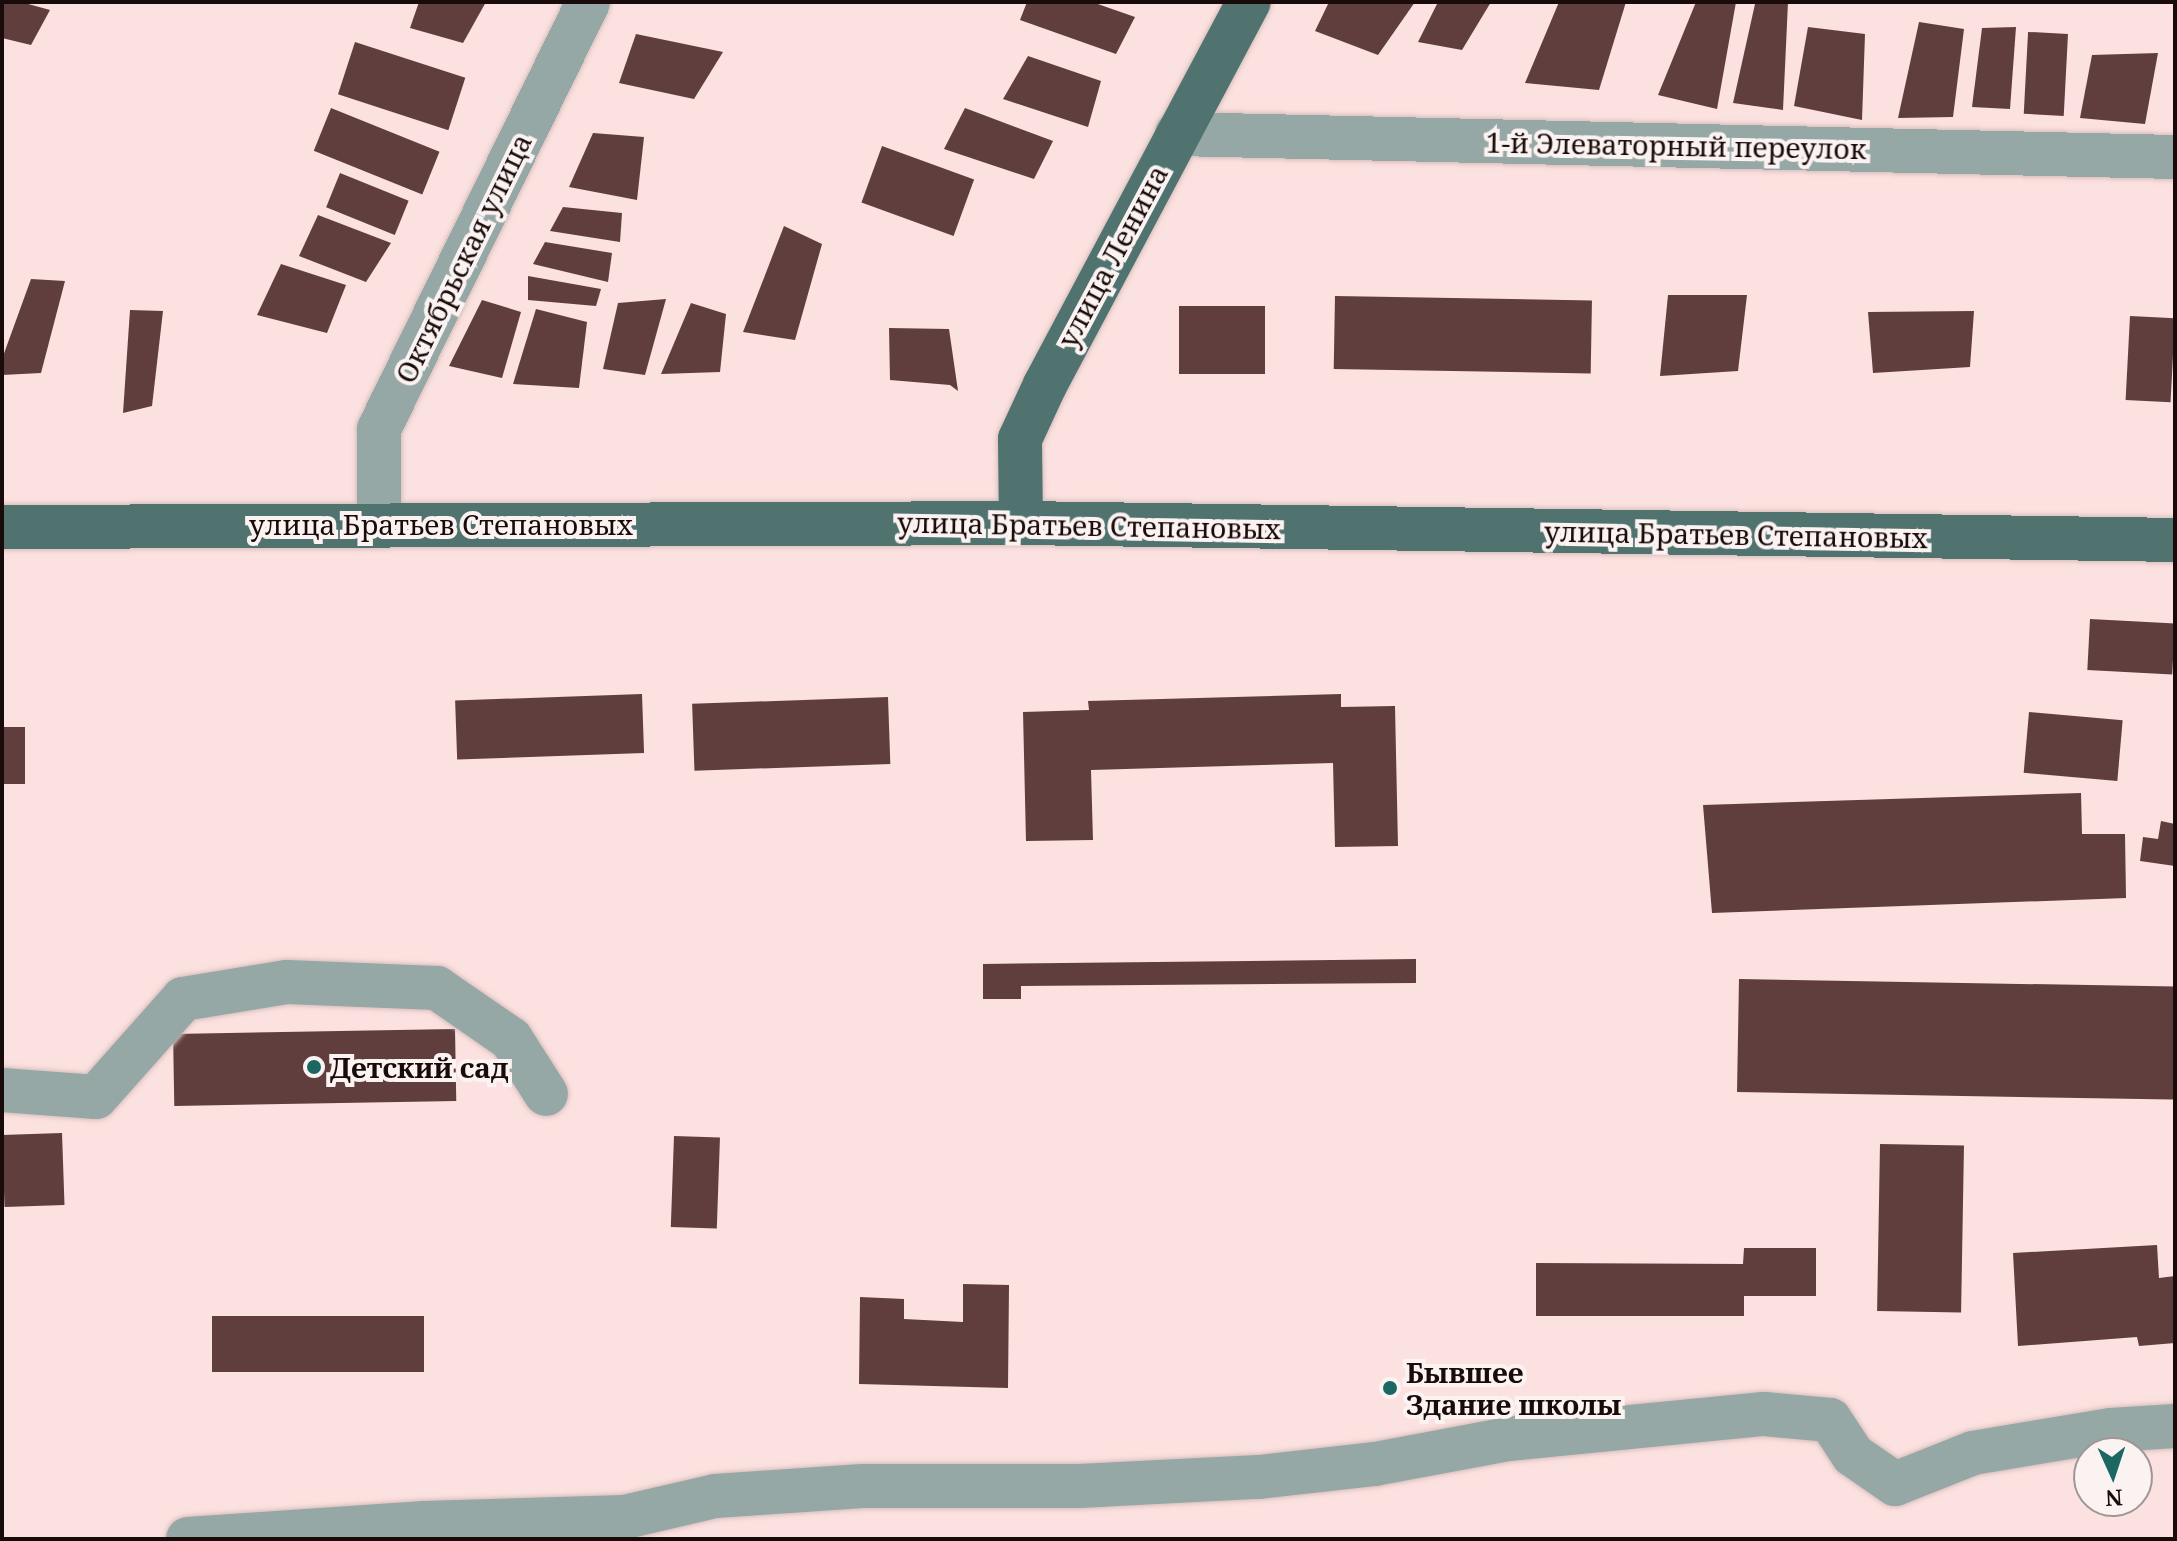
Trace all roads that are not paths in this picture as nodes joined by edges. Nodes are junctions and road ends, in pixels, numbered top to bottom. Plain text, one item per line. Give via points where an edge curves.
1 (588, 2) edge
2 (1249, 2) edge
3 (1177, 134) junction
4 (2175, 157) edge
5 (1021, 523) junction
6 (379, 524) junction
7 (2, 527) edge
8 (2175, 540) edge
9 (2, 1090) edge
10 (546, 1094) dead end
11 (2175, 1426) edge
12 (188, 1539) edge

1 - 6 street, Октябрьская улица via 379,429
2 - 3 main road, улица Ленина
3 - 4 street, 1-й Элеваторный переулок
3 - 5 main road, улица Ленина via 1020,439
5 - 6 main road, улица Братьев Степановых
5 - 8 main road, улица Братьев Степановых
6 - 7 main road, улица Братьев Степановых
9 - 10 street via 96,1097 183,999 287,982 437,988 511,1039
11 - 12 street via 2111,1430 1973,1453 1895,1484 1853,1455 1830,1420 1764,1414 1508,1439 1375,1464 1259,1477 1079,1486 863,1486 715,1496 625,1517 424,1523

